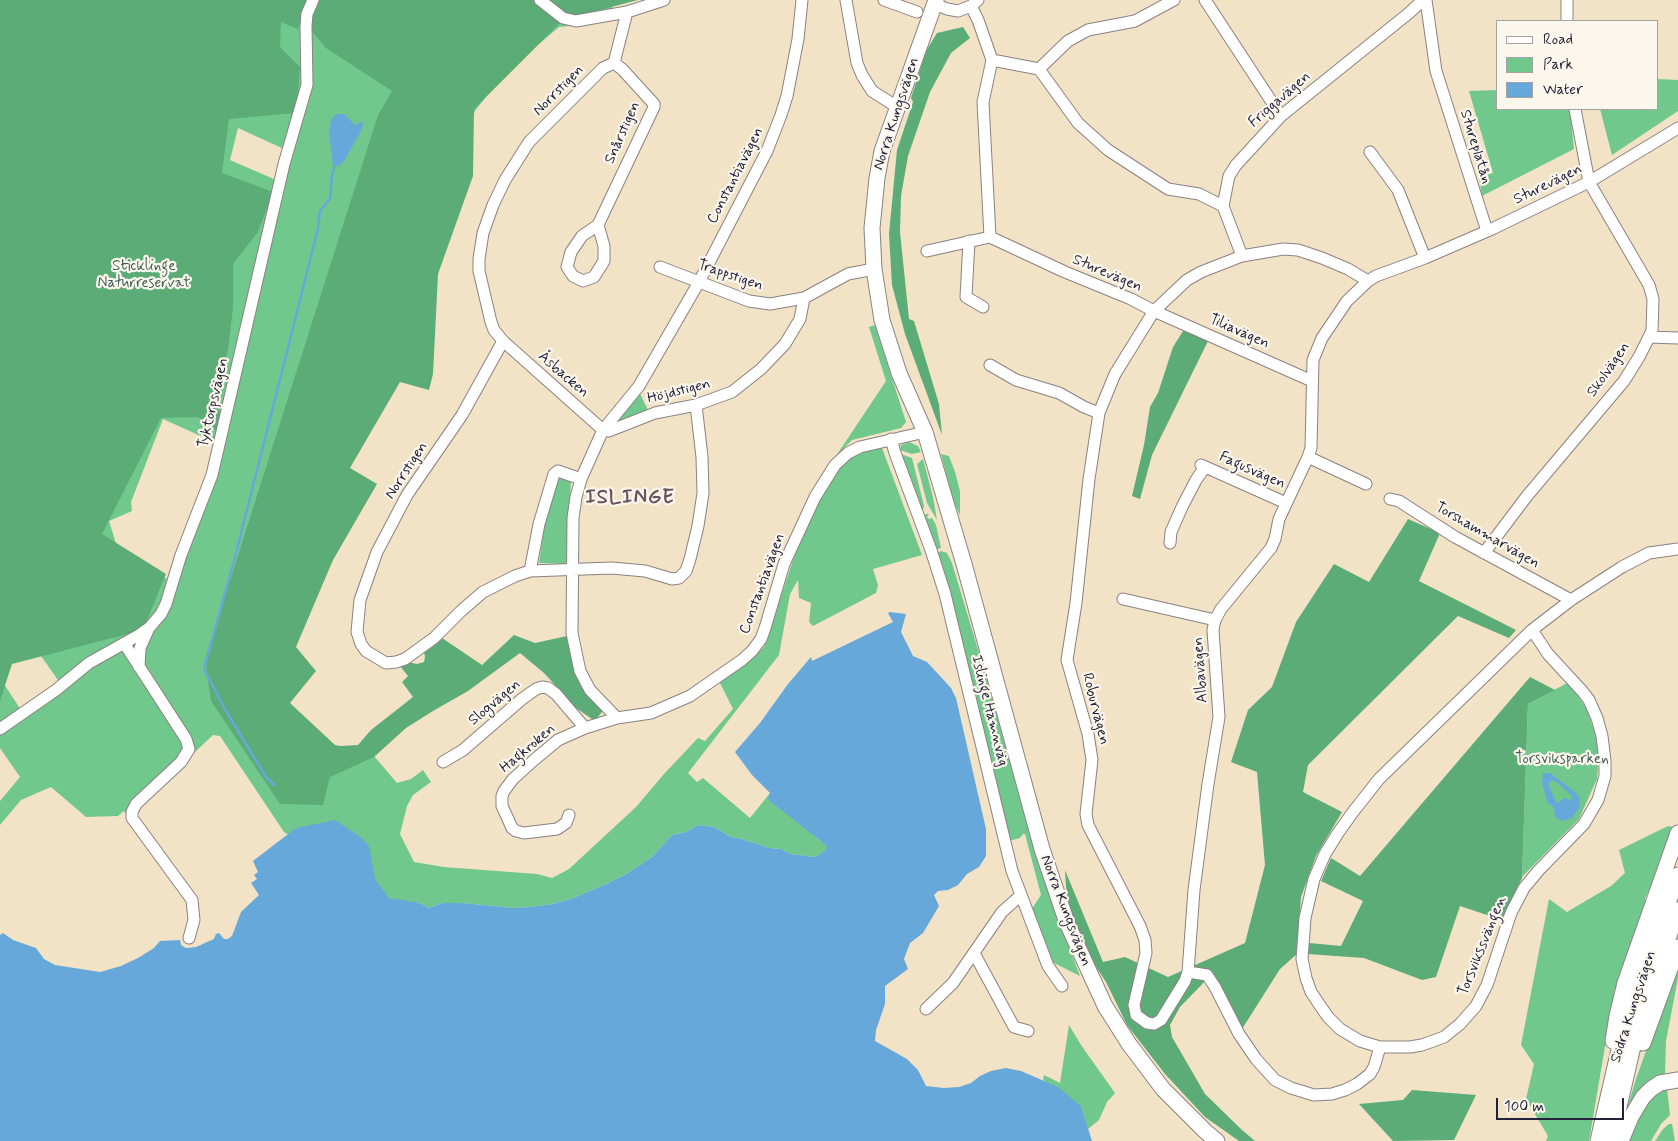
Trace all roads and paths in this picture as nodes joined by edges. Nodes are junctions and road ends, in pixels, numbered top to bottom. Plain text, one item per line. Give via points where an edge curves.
1 (314, 0) edge
2 (540, 0) edge
3 (664, 0) edge
4 (802, 0) edge
5 (846, 0) edge
6 (884, 0) edge
7 (1174, 0) edge
8 (1205, 0) edge
9 (1424, 0) edge
10 (1566, 0) edge
11 (935, 2) edge
12 (975, 3) edge
13 (627, 12) junction
14 (917, 12) dead end
15 (1568, 20) edge
16 (992, 60) junction
17 (614, 63) junction
18 (1039, 69) junction
19 (898, 106) junction
20 (1575, 110) edge
21 (1281, 116) junction
22 (1678, 128) edge
23 (1370, 152) dead end
24 (1589, 182) junction
25 (1224, 206) junction
26 (598, 225) junction
27 (1487, 231) junction
28 (990, 237) junction
29 (969, 241) junction
30 (927, 251) dead end
31 (1242, 256) junction
32 (1425, 258) junction
33 (660, 267) dead end
34 (874, 269) junction
35 (1368, 281) junction
36 (699, 282) junction
37 (804, 298) junction
38 (983, 307) dead end
39 (1154, 311) junction
40 (1649, 338) junction
41 (1678, 338) edge
42 (503, 341) junction
43 (990, 365) dead end
44 (1312, 381) junction
45 (696, 405) junction
46 (1099, 414) junction
47 (603, 430) junction
48 (925, 432) junction
49 (891, 439) junction
50 (1308, 457) junction
51 (581, 479) junction
52 (1366, 484) dead end
53 (1390, 499) dead end
54 (1286, 503) junction
55 (1170, 543) dead end
56 (1678, 550) edge
57 (1484, 553) junction
58 (573, 570) junction
59 (530, 572) junction
60 (1124, 599) dead end
61 (1571, 600) junction
62 (1215, 620) junction
63 (149, 628) junction
64 (1532, 630) junction
65 (124, 643) junction
66 (139, 667) junction
67 (617, 718) junction
68 (585, 728) junction
69 (0, 729) edge
70 (443, 762) dead end
71 (569, 815) dead end
72 (1678, 833) edge
73 (1678, 875) edge
74 (1021, 895) junction
75 (1678, 910) edge
76 (189, 938) dead end
77 (1678, 947) edge
78 (974, 953) junction
79 (1188, 972) junction
80 (1062, 986) dead end
81 (926, 1009) dead end
82 (1147, 1023) joint
83 (1028, 1031) dead end
84 (1380, 1047) junction
85 (1678, 1080) edge
86 (1615, 1095) junction
87 (1217, 1141) edge
88 (1598, 1141) edge
89 (1611, 1141) edge
90 (1621, 1141) edge

1 - 63 street, Tyktorpsvägen via 307,14 306,26 307,85 284,164 212,475 166,604
2 - 13 street via 569,21
3 - 13 street
4 - 36 street, Constantiavägen via 787,96 778,123 767,151
5 - 19 street via 862,75 872,91
6 - 14 street
7 - 18 street via 1135,21 1088,30 1068,42
8 - 21 street
9 - 21 street, Friggavägen
9 - 27 street, Stureplatån via 1436,71
10 - 15 street
11 - 12 street via 952,10 964,9
11 - 19 main road, Norra Kungsvägen
12 - 16 street
13 - 17 street
16 - 18 street
16 - 28 street via 983,102
17 - 26 street, Snårstigen via 654,107
17 - 42 street, Norrstigen via 603,68 529,142 493,205 483,233 479,271 491,322
18 - 25 street via 1078,123 1108,150 1168,189 1199,194
19 - 34 main road, Norra Kungsvägen via 882,151 877,178 872,228
20 - 24 street
21 - 25 street, Friggavägen via 1229,176
22 - 24 street, Sturevägen
23 - 32 street via 1398,190
24 - 27 street, Sturevägen
24 - 40 street, Skolvägen via 1649,285 1653,299
25 - 31 street, Friggavägen
26 - 26 street, Snårstigen via 582,236 571,252 567,267 573,276 583,281 594,277 604,261
27 - 32 street, Sturevägen
28 - 29 street
28 - 39 street, Sturevägen
29 - 30 street
29 - 38 street via 966,297
31 - 35 street, Sturevägen via 1283,249 1298,250 1348,269
31 - 39 street, Sturevägen via 1187,280
32 - 35 street, Sturevägen
33 - 36 street, Trappstigen
34 - 37 street, Trappstigen via 848,274
34 - 48 main road, Norra Kungsvägen via 882,320 899,373
35 - 44 street, Albavägen via 1347,301 1322,338 1313,360
36 - 37 street, Trappstigen via 749,301 770,304
36 - 47 street, Constantiavägen via 639,386
37 - 45 street, Höjdstigen via 800,318 774,357 732,392
39 - 44 street, Tiliavägen
39 - 46 street, Roburvägen via 1115,374
40 - 41 street
40 - 57 street, Skolvägen via 1624,381 1527,496
42 - 47 street, Åsbacken
42 - 59 street, Norrstigen via 462,415 407,495 377,552 360,600 357,632 360,644 386,662 405,659 434,638 484,592
43 - 46 street via 1016,380 1059,393
44 - 50 street, Albavägen
45 - 47 street, Höjdstigen via 655,413 615,430
45 - 58 street, Norrstigen via 703,493 686,571 679,578 672,579 645,571 612,568
46 - 82 street, Roburvägen via 1067,660 1092,760 1086,814 1088,825 1145,940 1146,953 1134,1005 1136,1015
47 - 51 street, Constantiavägen
48 - 49 street, Constantiavägen
48 - 87 main road, Norra Kungsvägen via 1042,849 1068,924 1089,974 1124,1036 1163,1089
49 - 67 street, Constantiavägen via 848,453 825,480 784,564 766,628 752,651 690,696 651,713
49 - 74 street, Islinge Hamnväg via 945,594 1004,844
50 - 52 street
50 - 54 street, Albavägen
51 - 58 street, Constantiavägen via 573,518
51 - 59 street via 558,471 554,474 539,524
53 - 57 street, Torshammarvägen via 1399,501
54 - 55 street, Fagusvägen via 1203,466 1171,532
54 - 62 street, Albavägen via 1271,548
56 - 61 street, Torsvikssvängen via 1649,553
57 - 61 street, Torshammarvägen
58 - 59 street, Norrstigen
58 - 67 street, Constantiavägen via 572,633 580,671 590,690
60 - 62 street
61 - 64 street, Torsvikssvängen
62 - 79 street, Albavägen via 1219,717 1194,890
63 - 65 street, Tyktorpsvägen
63 - 66 street via 140,648
64 - 84 street, Torsvikssvängen via 1379,779 1338,833 1314,879 1302,947 1303,968 1311,992 1340,1029 1360,1041
64 - 84 street, Torsvikssvängen via 1548,654 1583,692 1596,718 1605,761 1605,776 1598,800 1584,824 1538,870 1517,899 1487,985 1470,1014 1435,1041 1410,1047
65 - 66 street
65 - 69 street, Tyktorpsvägen via 89,663
66 - 76 street via 186,739 189,749 181,762 136,804 132,818 192,900 194,920
67 - 68 street, Hagkroken
68 - 70 street, Slogvägen via 556,694 542,687 522,699 463,750
68 - 71 street, Hagkroken via 558,740 514,780 502,796 502,806 516,831 557,829 566,823
72 - 86 main road via 1622,996 1612,1047
73 - 86 main road, Södra Kungsvägen via 1621,1041
74 - 78 street via 1002,912
74 - 80 street, Islinge Hamnväg via 1048,966
75 - 86 main road, Södra Kungsvägen
77 - 86 main road via 1644,1042
78 - 81 street via 953,983
78 - 83 street via 1014,1027
79 - 82 street, Albavägen via 1160,1020 1154,1024
79 - 84 street via 1207,975 1256,1059 1275,1080 1292,1088 1314,1095 1345,1090 1370,1074
85 - 90 main road via 1651,1089 1637,1106
86 - 88 main road, Södra Kungsvägen
86 - 89 main road, Södra Kungsvägen

